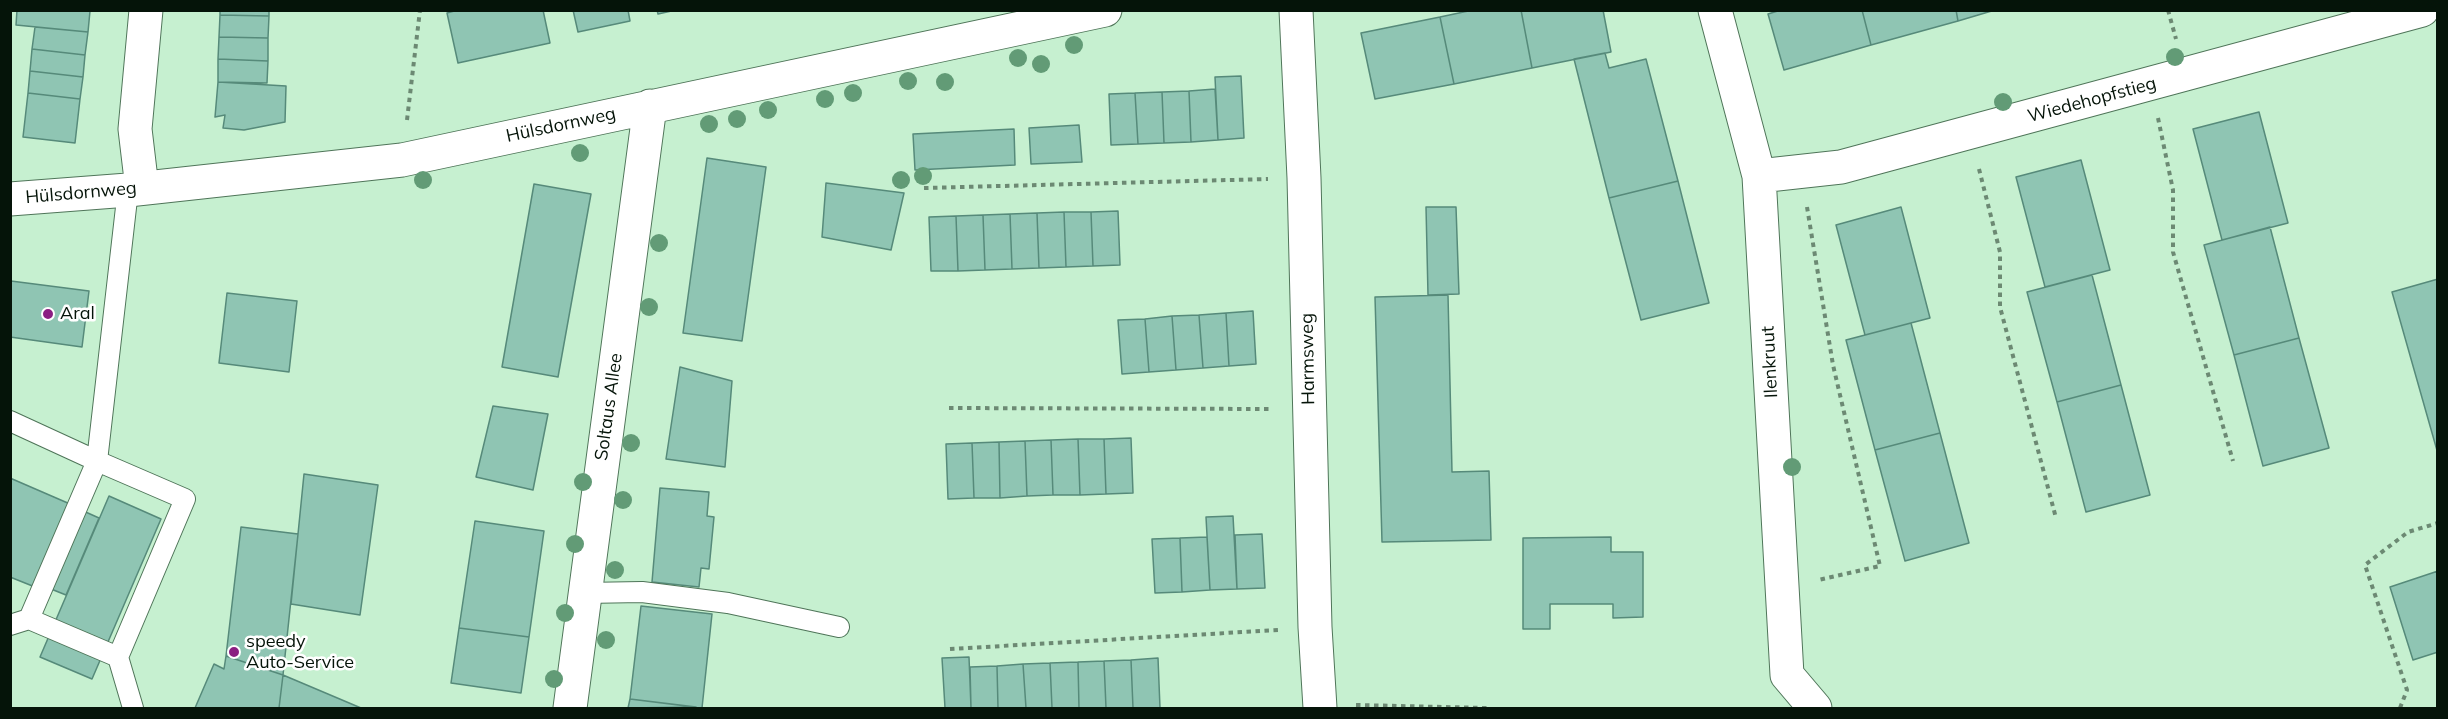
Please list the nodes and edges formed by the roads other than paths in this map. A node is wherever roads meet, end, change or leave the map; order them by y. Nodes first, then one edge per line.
1 (146, 10) edge
2 (1105, 10) edge
3 (1296, 10) edge
4 (1715, 10) edge
5 (2422, 10) edge
6 (650, 106) junction
7 (1759, 176) junction
8 (135, 189) junction
9 (10, 199) edge
10 (10, 422) edge
11 (97, 461) junction
12 (584, 593) junction
13 (20, 622) edge
14 (839, 627) dead end
15 (118, 657) junction
16 (1320, 706) edge
17 (133, 708) edge
18 (570, 708) edge
19 (1815, 708) edge

1 - 8 street
2 - 6 street, Hülsdornweg
3 - 16 street, Harmsweg
4 - 7 street, Ilenkruut
5 - 7 street, Wiedehopfstieg
6 - 8 street, Hülsdornweg
6 - 12 street, Soltaus Allee
7 - 19 street, Ilenkruut
8 - 9 street, Hülsdornweg
8 - 11 lane
10 - 11 lane
11 - 13 lane
11 - 15 lane
12 - 14 lane
12 - 18 street, Soltaus Allee
13 - 15 lane
15 - 17 lane

